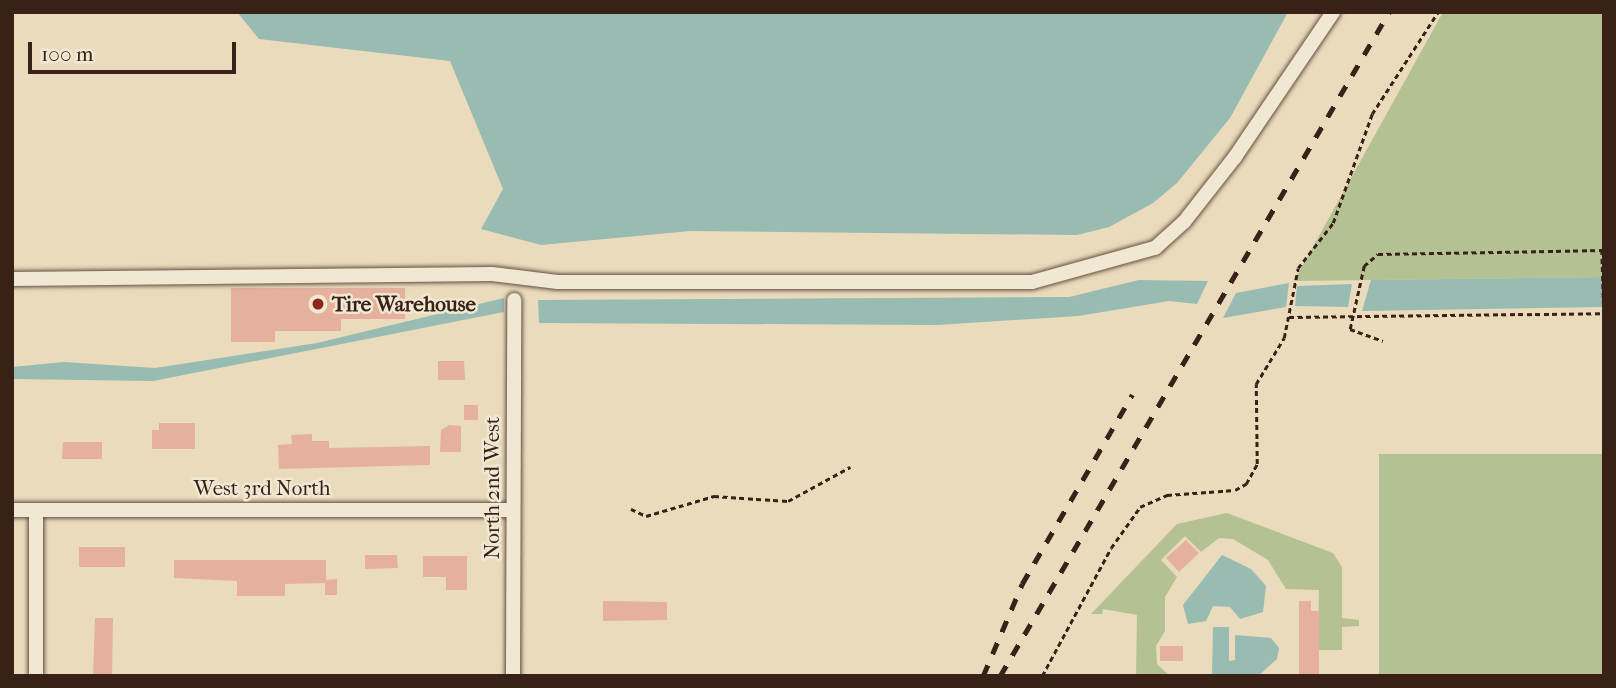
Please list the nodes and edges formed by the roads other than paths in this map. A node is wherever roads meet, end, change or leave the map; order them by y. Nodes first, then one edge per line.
1 (1333, 12) edge
2 (12, 279) edge
3 (514, 300) dead end
4 (12, 510) edge
5 (36, 510) junction
6 (513, 510) junction
7 (36, 676) edge
8 (513, 676) edge

1 - 2 street
3 - 6 street, North 2nd West
4 - 5 street, West 3rd North
5 - 6 street, West 3rd North
5 - 7 street
6 - 8 street, North 2nd West

